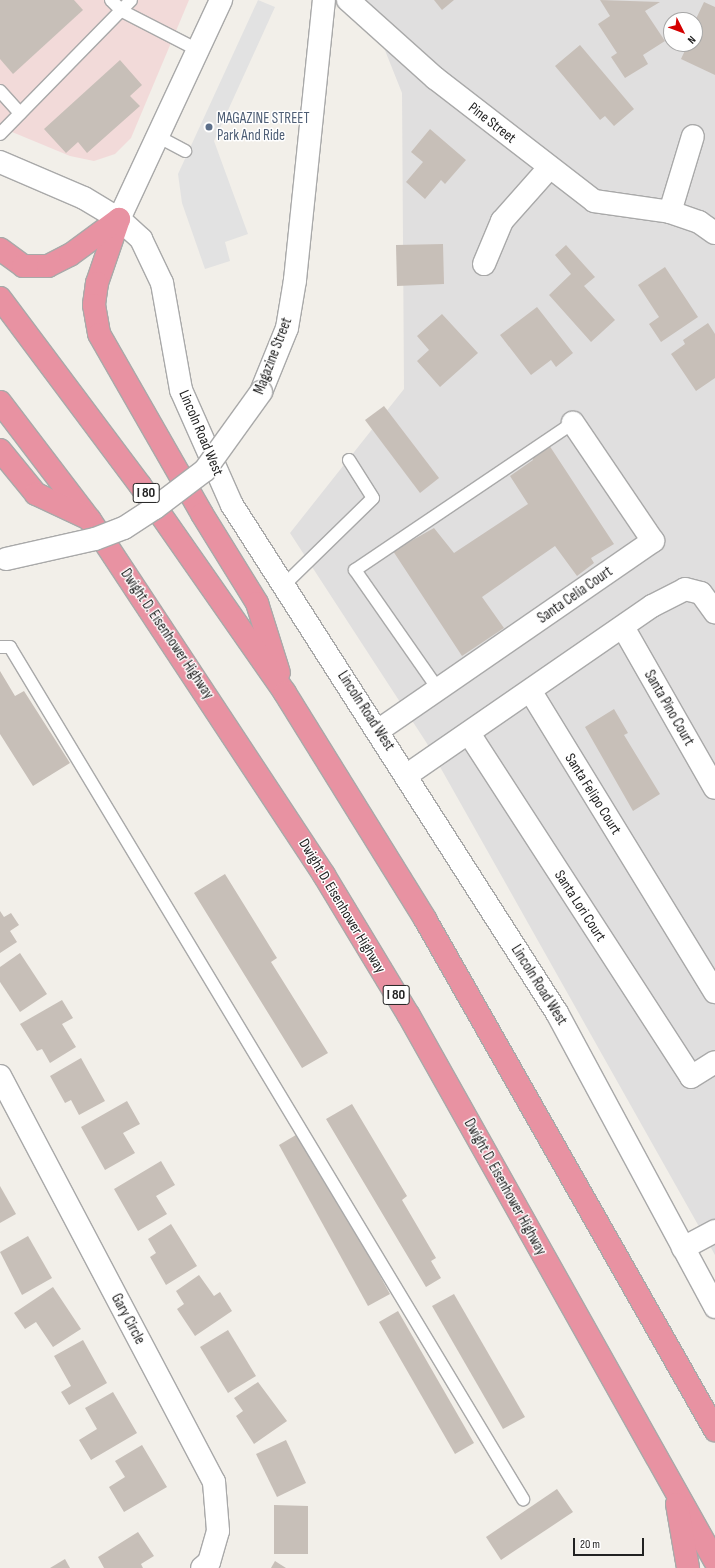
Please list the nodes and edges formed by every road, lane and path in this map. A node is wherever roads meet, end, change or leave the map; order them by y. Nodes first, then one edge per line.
1 (111, 0) edge
2 (131, 0) edge
3 (221, 0) edge
4 (324, 0) edge
5 (348, 0) edge
6 (122, 11) junction
7 (198, 50) junction
8 (0, 91) edge
9 (20, 113) junction
10 (0, 134) edge
11 (157, 136) junction
12 (693, 136) dead end
13 (185, 151) dead end
14 (0, 162) edge
15 (549, 168) junction
16 (670, 212) junction
17 (119, 218) junction
18 (715, 233) edge
19 (0, 249) edge
20 (484, 264) dead end
21 (0, 298) edge
22 (0, 402) edge
23 (573, 423) joint
24 (0, 450) edge
25 (349, 460) dead end
26 (90, 520) junction
27 (3, 559) edge
28 (284, 585) junction
29 (715, 612) edge
30 (623, 627) junction
31 (0, 647) edge
32 (438, 689) junction
33 (531, 692) junction
34 (285, 693) junction
35 (378, 730) junction
36 (470, 735) junction
37 (407, 775) junction
38 (715, 788) edge
39 (715, 992) edge
40 (715, 1062) edge
41 (0, 1076) edge
42 (715, 1231) edge
43 (683, 1248) junction
44 (715, 1307) edge
45 (712, 1424) edge
46 (674, 1487) junction
47 (523, 1499) dead end
48 (715, 1561) edge
49 (202, 1568) edge
50 (688, 1568) edge

1 - 6 lane
2 - 6 lane
3 - 7 street
4 - 27 street, Magazine Street, bridge
5 - 15 street, Pine Street
6 - 7 lane
6 - 9 lane
7 - 11 street
8 - 9 lane
9 - 10 lane
11 - 13 lane
11 - 17 street
12 - 16 street
14 - 17 street, Lincoln Road West
15 - 16 street, Pine Street
15 - 20 street
16 - 18 street
17 - 19 highway
17 - 28 street, Lincoln Road West
17 - 34 highway
21 - 34 highway, I 80
22 - 26 highway, Dwight D. Eisenhower Highway / I 80
23 - 32 street, Santa Celia Court
23 - 32 lane
24 - 26 highway
25 - 28 lane
26 - 46 highway, Dwight D. Eisenhower Highway / I 80
28 - 35 street, Lincoln Road West
29 - 30 street
30 - 33 street
30 - 38 street, Santa Pino Court
31 - 47 lane
32 - 35 street, Santa Celia Court
33 - 36 street
33 - 39 street, Santa Felipo Court
34 - 45 highway, I 80
35 - 37 street, Lincoln Road West
36 - 37 street
36 - 40 street, Santa Lori Court
37 - 43 street, Lincoln Road West
41 - 49 street, Gary Circle
42 - 43 street
43 - 44 street, Lincoln Road West
46 - 48 highway, Dwight D. Eisenhower Highway / I 80
46 - 50 highway

